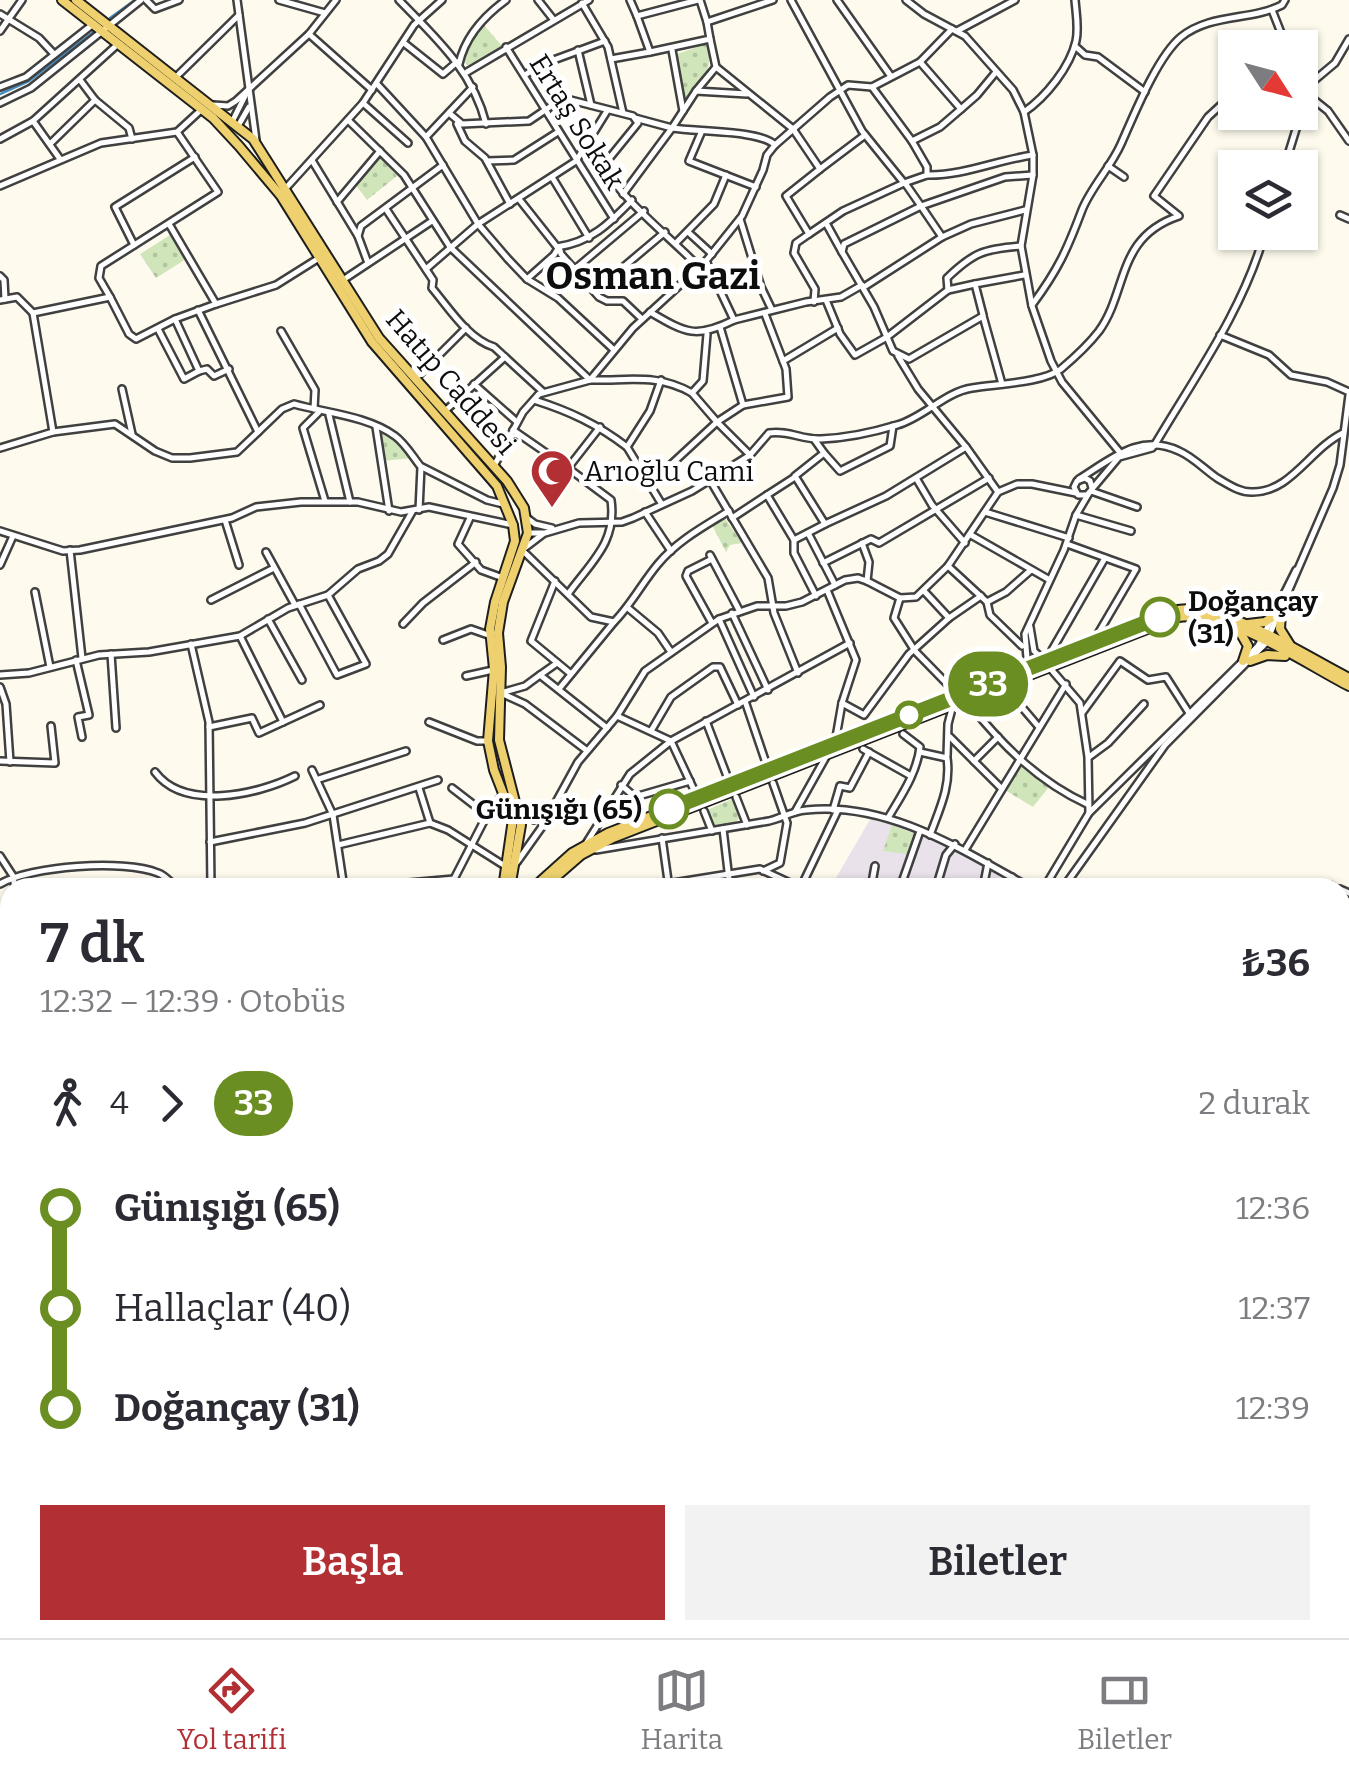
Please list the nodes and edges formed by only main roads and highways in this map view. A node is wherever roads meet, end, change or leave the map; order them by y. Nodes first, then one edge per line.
1 (62, 0) edge
2 (76, 0) edge
3 (106, 30) junction
4 (206, 107) junction
5 (235, 124) junction
6 (232, 138) junction
7 (258, 145) junction
8 (248, 156) junction
9 (517, 496) junction
10 (506, 503) junction
11 (527, 518) junction
12 (512, 525) junction
13 (528, 533) junction
14 (1240, 622) junction
15 (1229, 624) junction
16 (1266, 639) junction
17 (1297, 656) junction
18 (1048, 664) junction
19 (1349, 678) edge
20 (1349, 686) edge
21 (517, 836) junction
22 (509, 878) edge
23 (545, 878) edge
24 (554, 878) edge
25 (0, 1210) edge
26 (0, 1230) edge

1 - 3 main road, Hatıp Caddesi
2 - 3 main road, Hatıp Caddesi
3 - 4 main road, Hatıp Caddesi
3 - 4 main road, Hatıp Caddesi
4 - 5 main road, Hatıp Caddesi
4 - 6 main road, Hatıp Caddesi
5 - 6 main road
5 - 7 main road, Hatıp Caddesi
6 - 8 main road, Hatıp Caddesi
7 - 8 main road
7 - 9 main road, Hatıp Caddesi
8 - 10 main road, Hatıp Caddesi
9 - 10 main road
9 - 11 main road, Hatıp Caddesi
10 - 12 main road, Hatıp Caddesi
11 - 12 main road
11 - 13 main road, Hatıp Caddesi
12 - 13 main road
12 - 21 main road, Hatıp Caddesi
13 - 21 main road, Hatıp Caddesi
14 - 16 main road
14 - 17 main road
14 - 18 main road
15 - 16 main road
15 - 17 main road
15 - 18 main road
16 - 17 main road
17 - 19 main road
17 - 20 main road
18 - 23 main road
18 - 24 main road
21 - 22 main road
25 - 26 main road

